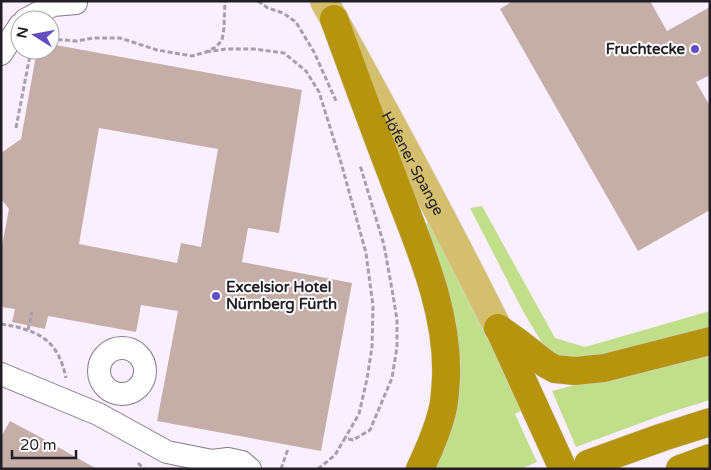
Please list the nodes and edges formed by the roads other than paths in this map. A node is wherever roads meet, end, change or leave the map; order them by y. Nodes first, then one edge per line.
1 (76, 3) dead end
2 (45, 10) edge
3 (329, 10) edge
4 (10, 40) edge
5 (1, 54) edge
6 (498, 328) junction
7 (710, 342) edge
8 (1, 374) edge
9 (110, 391) dead end
10 (98, 414) junction
11 (710, 422) edge
12 (710, 458) edge
13 (173, 460) edge
14 (576, 466) edge
15 (250, 469) edge
16 (420, 469) edge
17 (680, 469) edge

1 - 2 lane
3 - 6 main road, Höfener Spange
3 - 16 highway
4 - 5 lane
6 - 7 highway
6 - 14 highway
8 - 10 lane
9 - 10 lane
10 - 13 lane
11 - 14 highway
12 - 17 highway
13 - 15 lane

